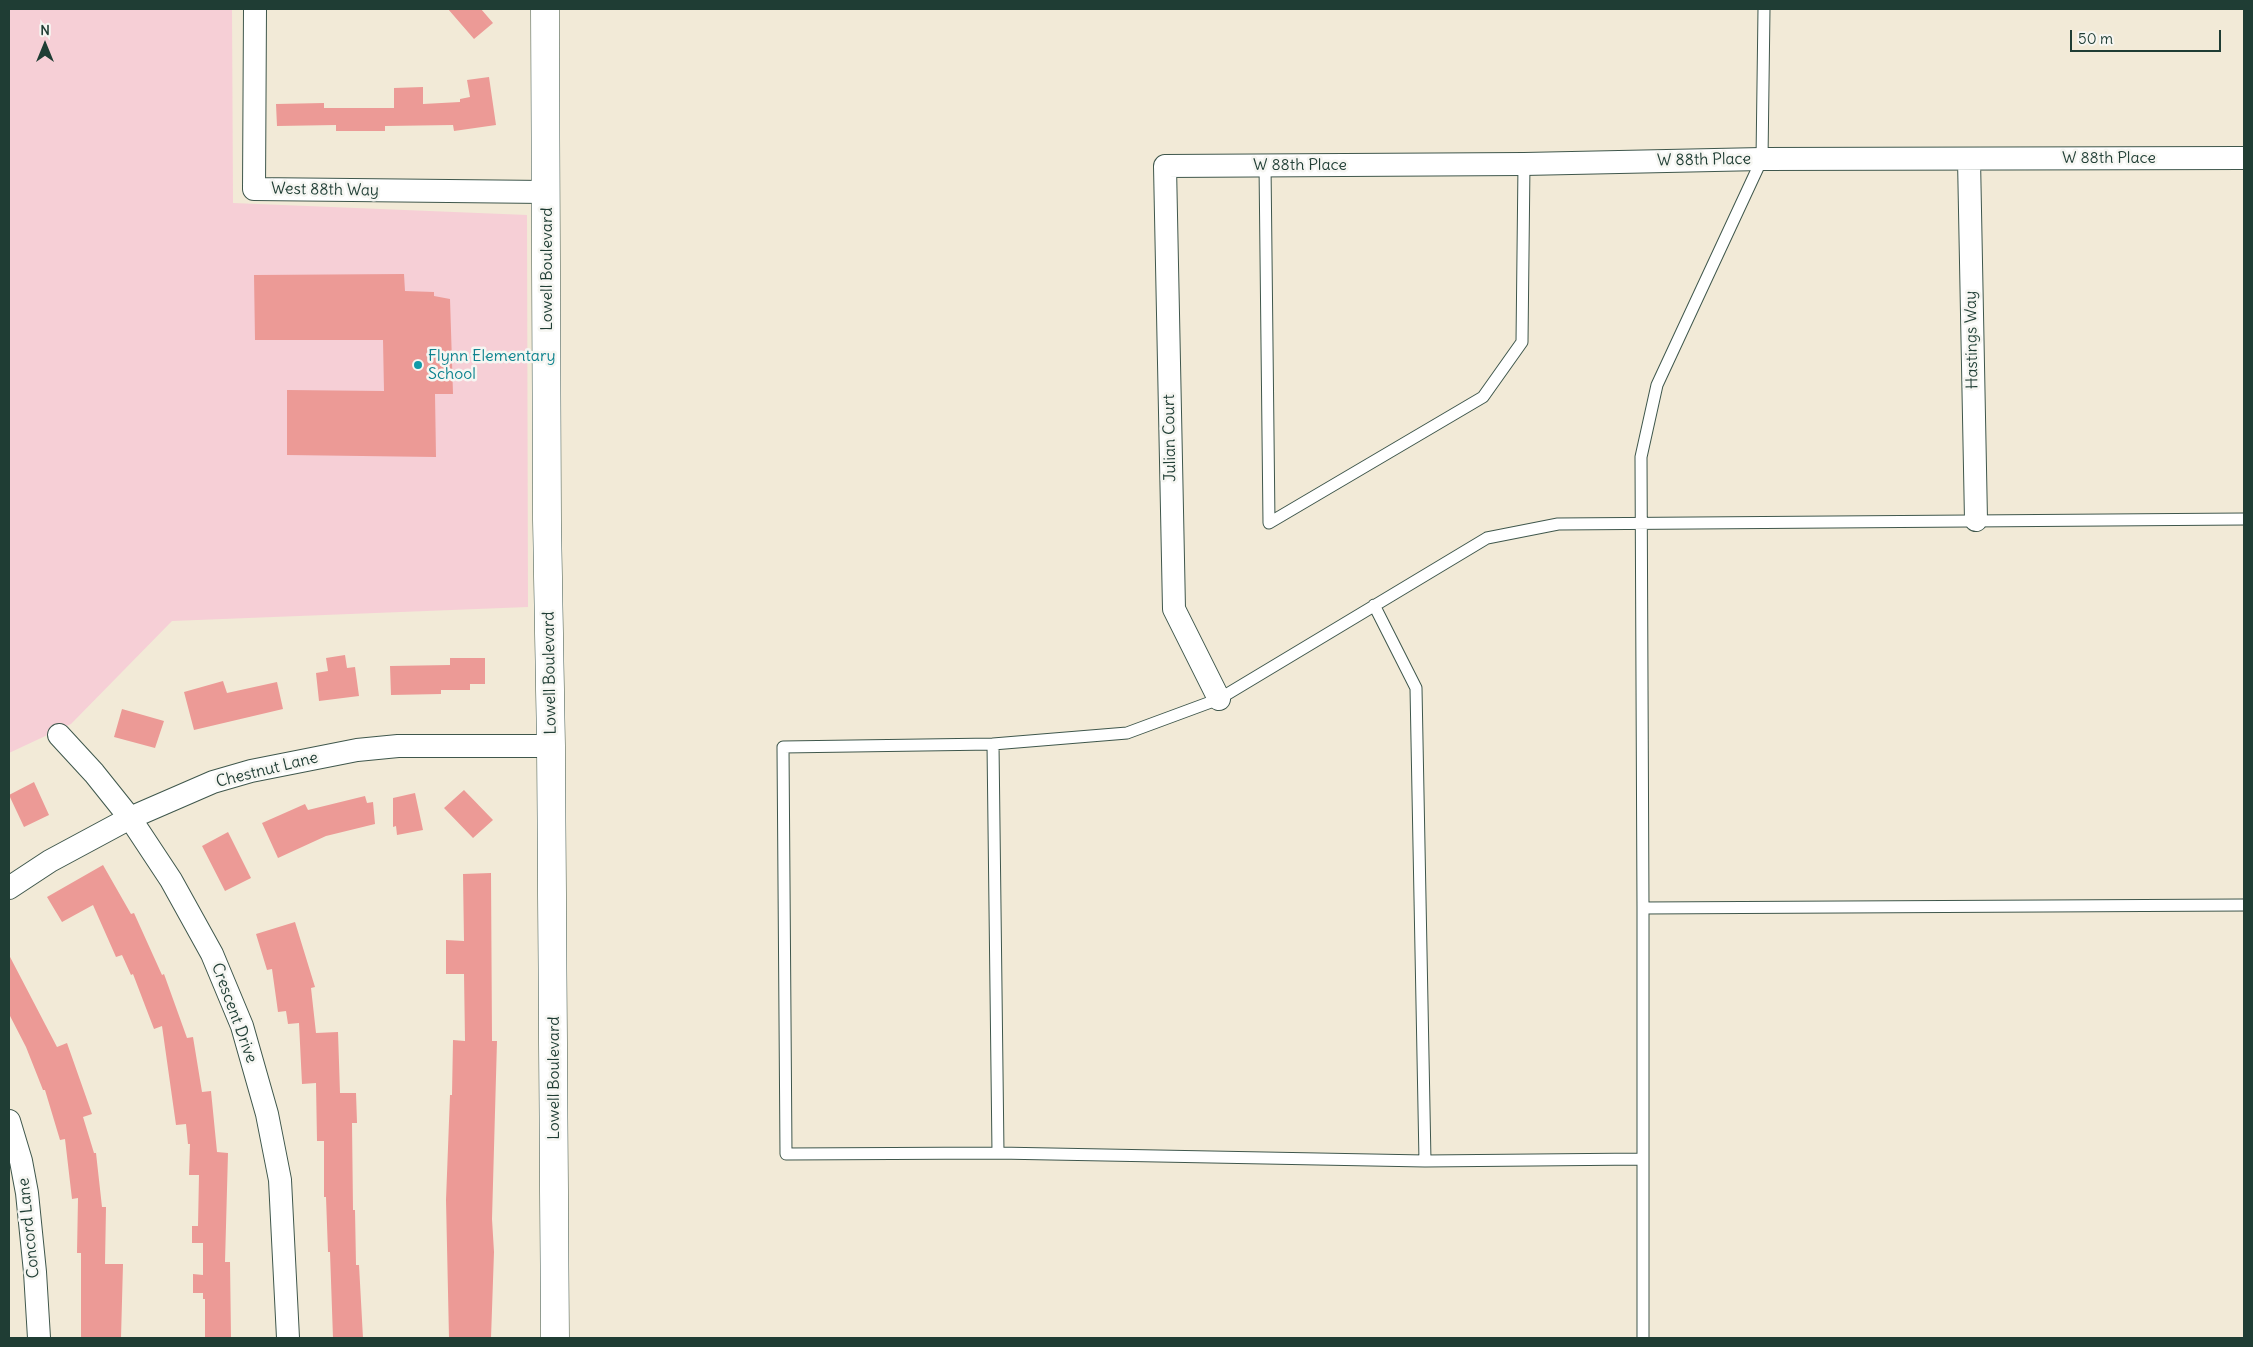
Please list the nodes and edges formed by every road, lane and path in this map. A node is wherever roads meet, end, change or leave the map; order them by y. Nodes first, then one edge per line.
1 (255, 9) edge
2 (545, 9) edge
3 (1764, 9) edge
4 (2244, 158) edge
5 (1762, 159) junction
6 (1969, 159) junction
7 (1524, 164) junction
8 (1265, 165) junction
9 (1165, 166) joint
10 (546, 192) junction
11 (2244, 519) edge
12 (1976, 520) junction
13 (1642, 522) junction
14 (1374, 605) junction
15 (1218, 698) junction
16 (59, 735) dead end
17 (993, 744) junction
18 (551, 746) junction
19 (130, 818) junction
20 (9, 888) edge
21 (2244, 905) edge
22 (1644, 908) junction
23 (9, 1120) edge
24 (998, 1153) junction
25 (1642, 1159) junction
26 (1425, 1161) junction
27 (39, 1338) edge
28 (288, 1338) edge
29 (555, 1338) edge
30 (1643, 1338) edge

1 - 10 street, West 88th Way
2 - 10 street, Lowell Boulevard
3 - 5 lane
4 - 6 street, W 88th Place
5 - 6 street, W 88th Place
5 - 7 street, W 88th Place
5 - 13 lane
6 - 12 street, Hastings Way
7 - 8 street, W 88th Place
7 - 8 lane
8 - 9 street, W 88th Place
9 - 15 street, Julian Court
10 - 18 street, Lowell Boulevard
11 - 12 lane
12 - 13 lane
13 - 14 lane
13 - 22 lane
14 - 15 lane
14 - 26 lane
15 - 17 lane
16 - 19 street, Crescent Drive
17 - 24 lane
17 - 24 lane
18 - 19 street, Chestnut Lane
18 - 29 street, Lowell Boulevard
19 - 20 street, Chestnut Lane
19 - 28 street, Crescent Drive
21 - 22 lane
22 - 25 lane
23 - 27 street, Concord Lane
24 - 26 lane
25 - 26 lane
25 - 30 lane

